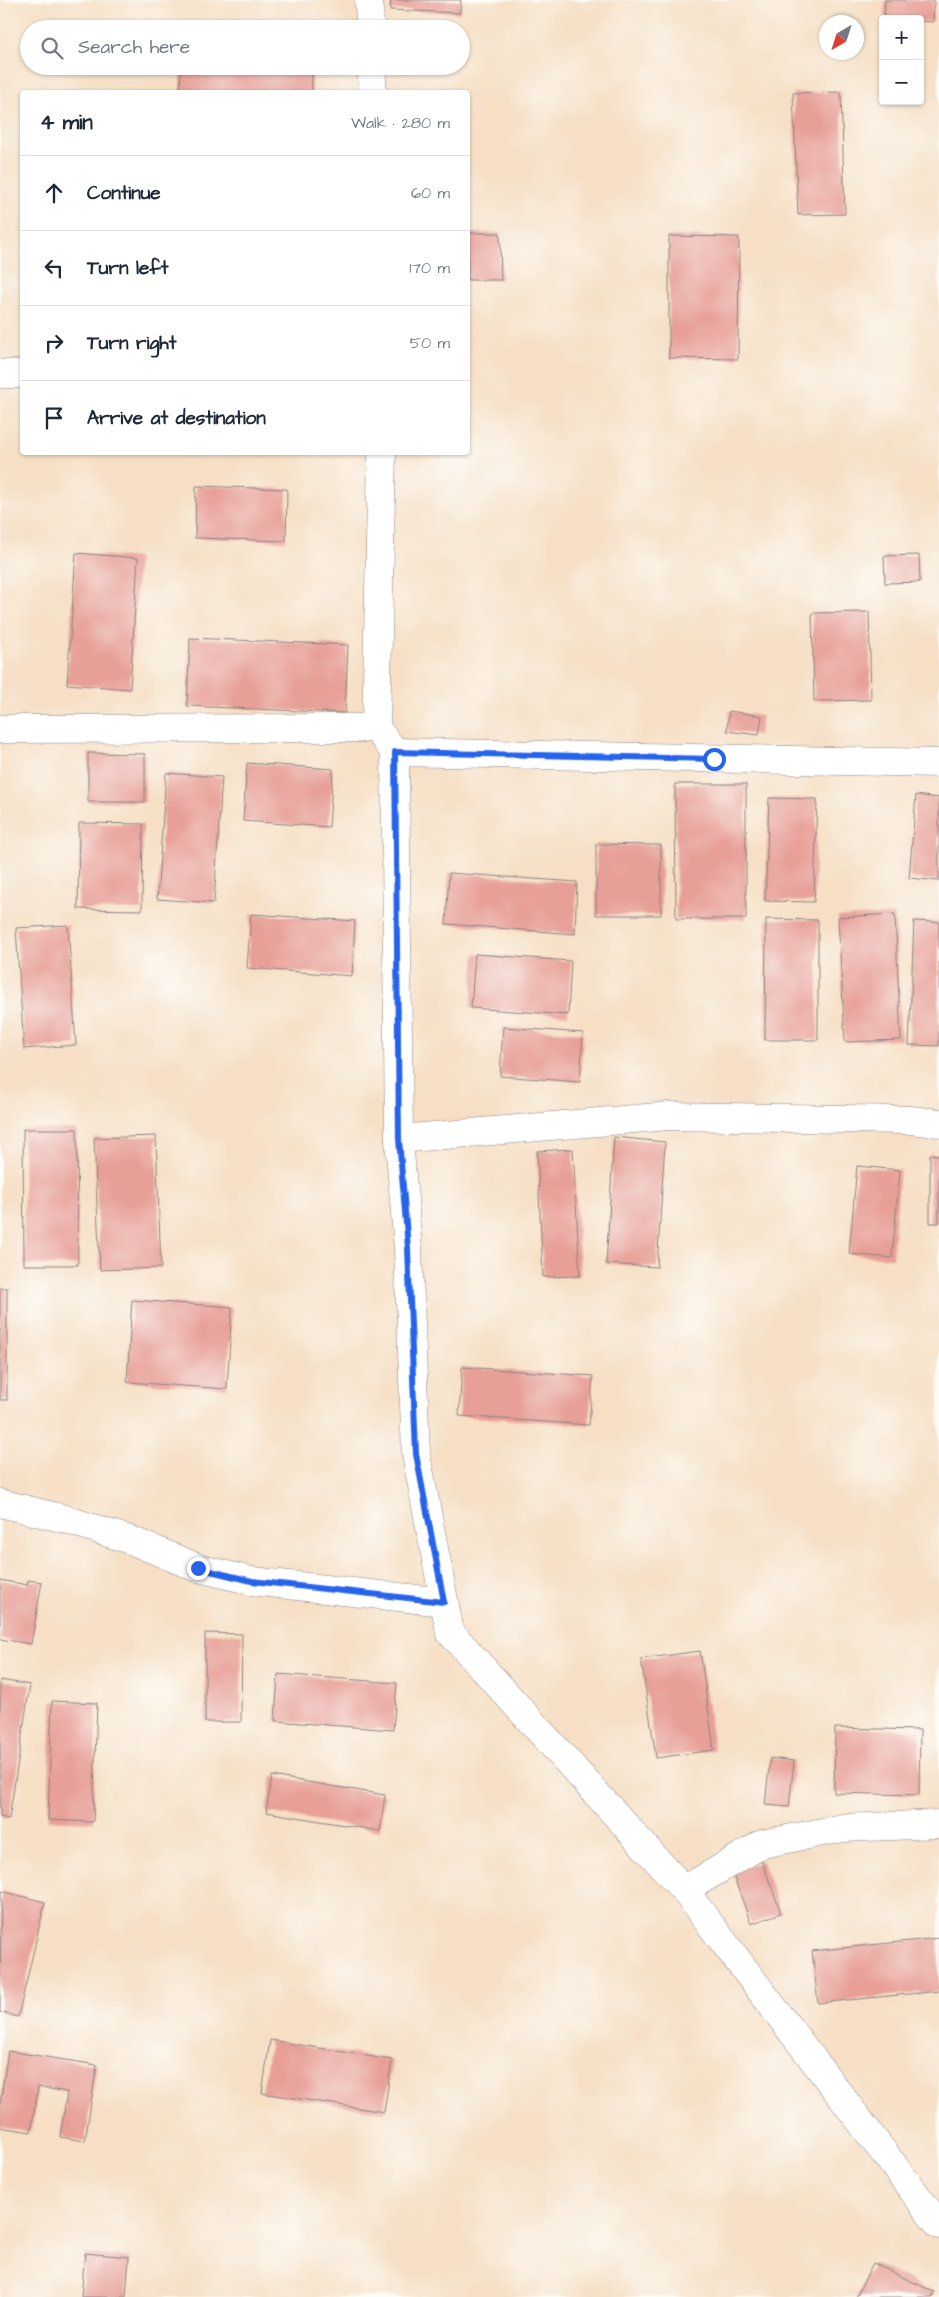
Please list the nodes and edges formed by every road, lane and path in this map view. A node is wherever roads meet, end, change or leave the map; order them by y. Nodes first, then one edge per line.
1 (369, 0) edge
2 (370, 20) edge
3 (372, 75) edge
4 (372, 90) edge
5 (0, 374) edge
6 (20, 374) edge
7 (382, 455) edge
8 (376, 728) junction
9 (0, 729) edge
10 (395, 752) junction
11 (939, 763) edge
12 (939, 1123) edge
13 (399, 1139) junction
14 (0, 1503) edge
15 (444, 1602) junction
16 (939, 1824) edge
17 (684, 1890) junction
18 (939, 2225) edge

1 - 2 street
3 - 4 street
5 - 6 street
7 - 8 street
8 - 9 street
8 - 10 street
10 - 11 street
10 - 13 street
12 - 13 street
13 - 15 street
14 - 15 street
15 - 17 street
16 - 17 street
17 - 18 street

